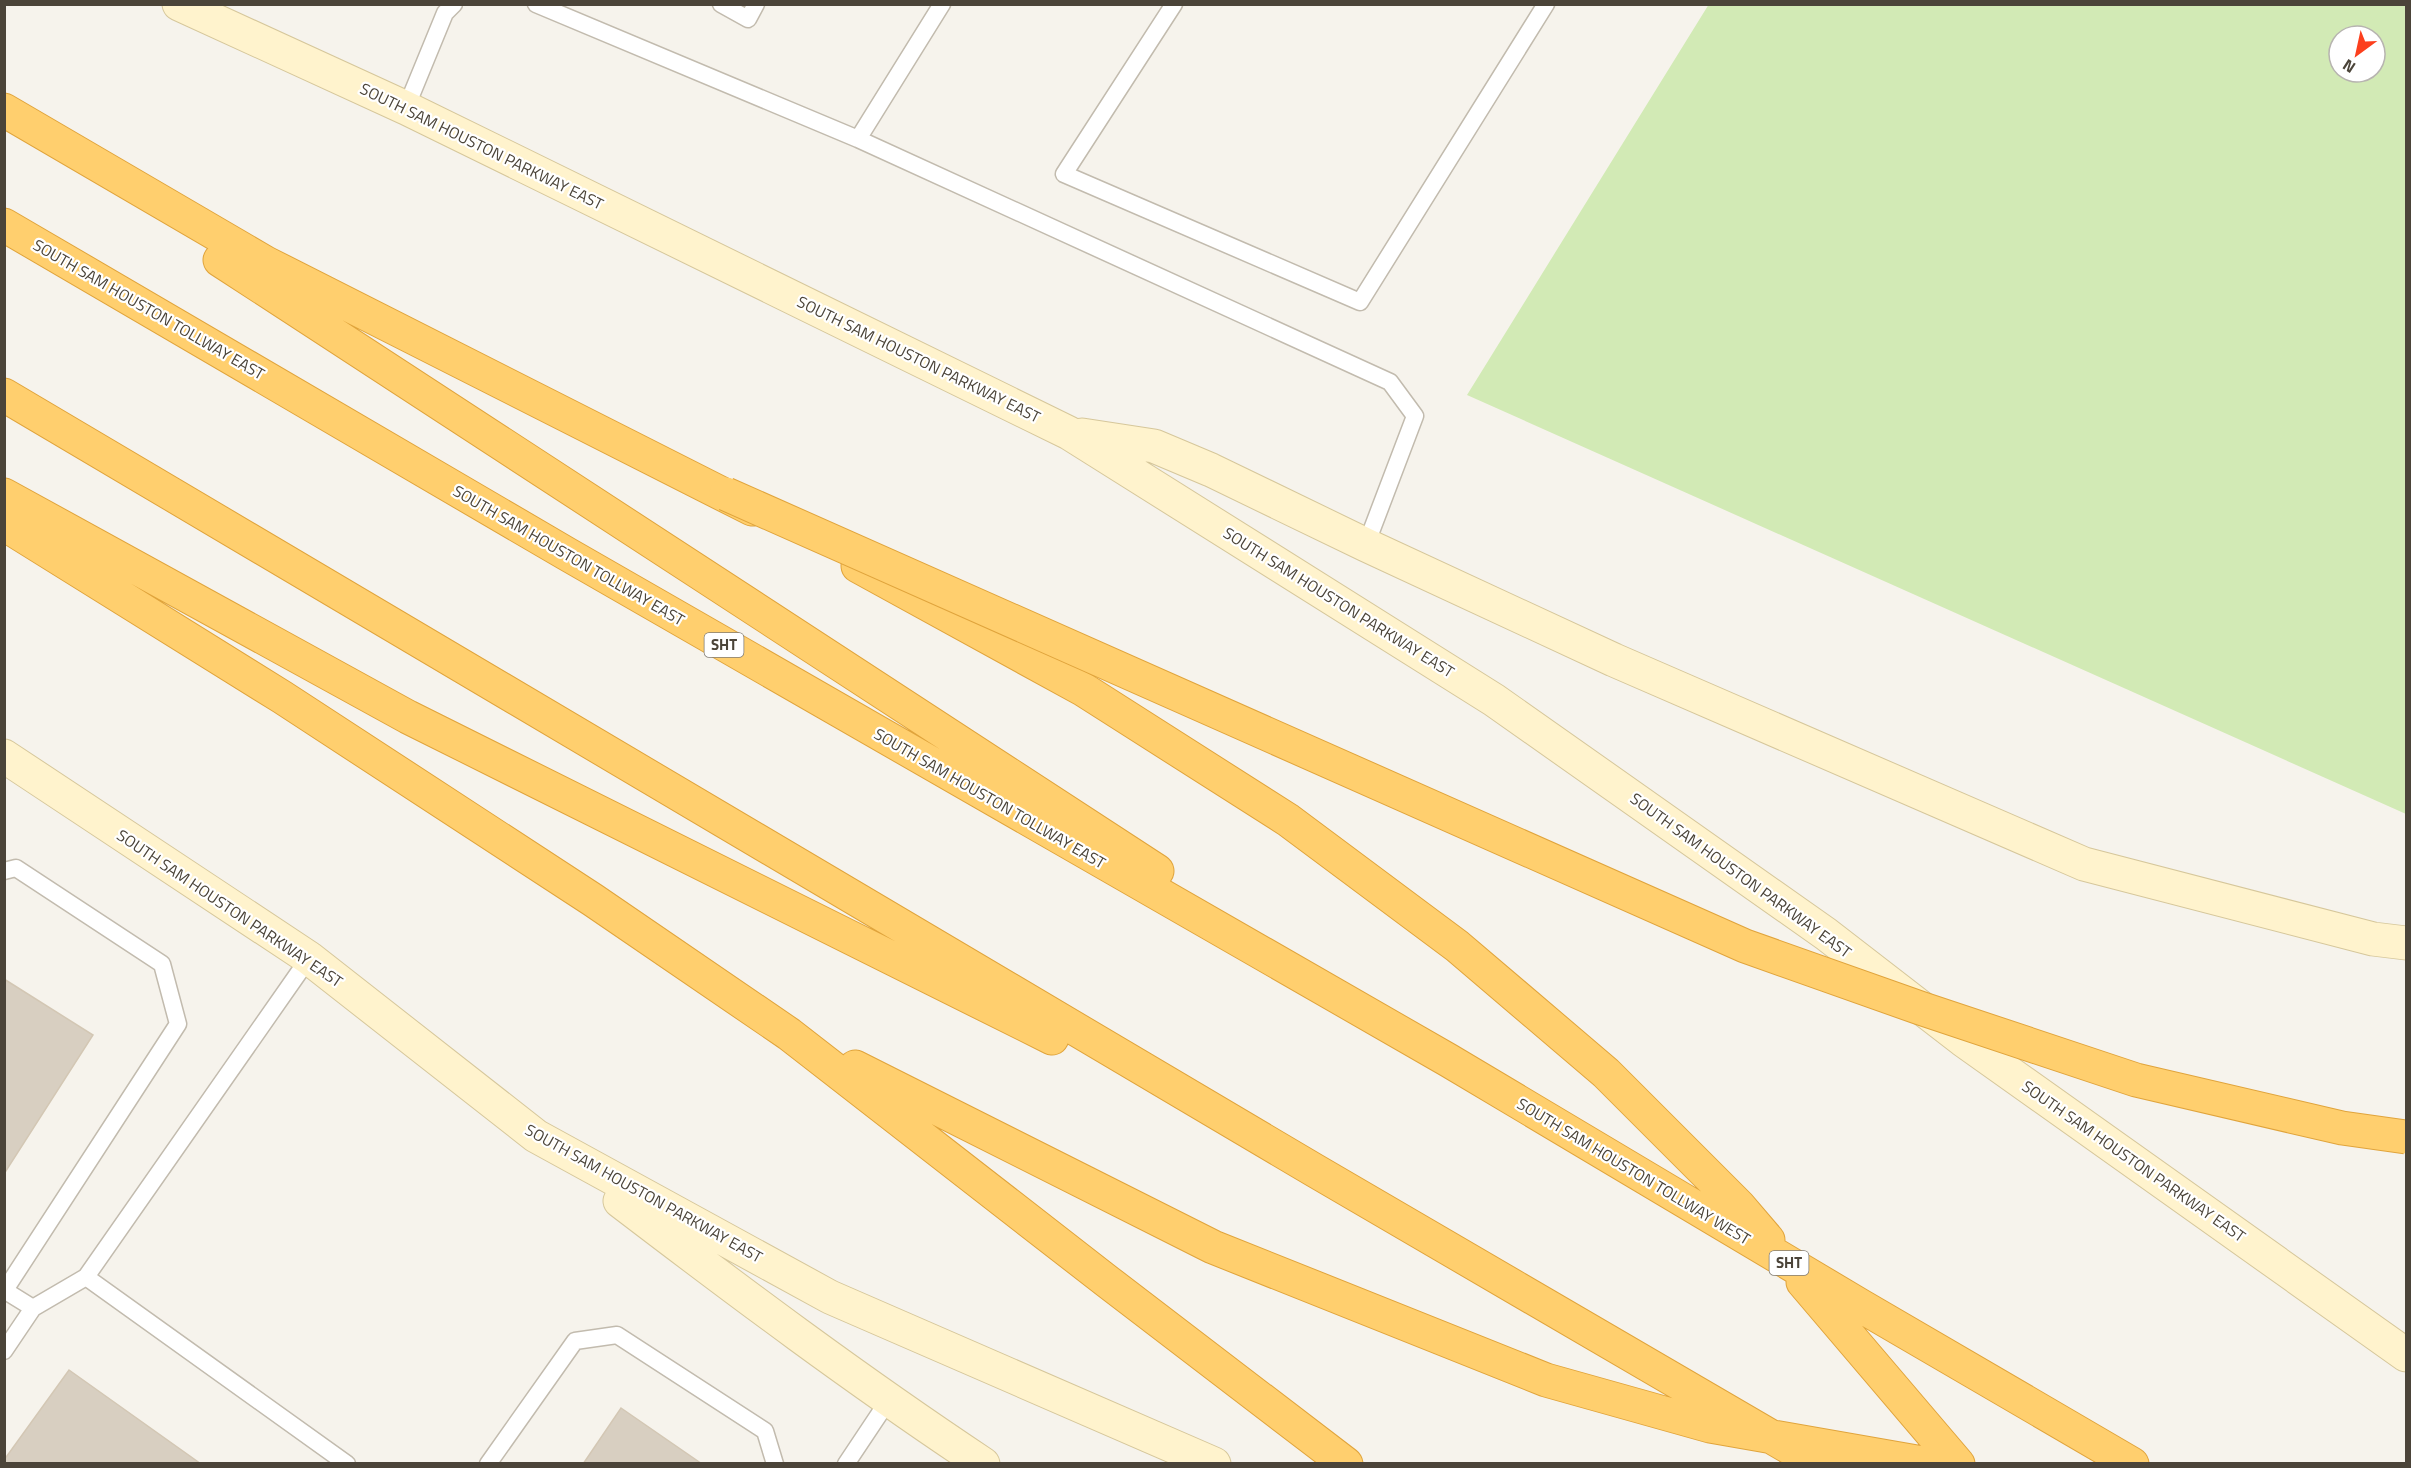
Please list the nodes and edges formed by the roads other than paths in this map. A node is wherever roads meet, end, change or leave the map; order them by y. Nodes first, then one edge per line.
1 (179, 4) edge
2 (454, 4) edge
3 (536, 4) edge
4 (721, 4) edge
5 (756, 4) edge
6 (942, 4) edge
7 (1174, 4) edge
8 (1546, 4) edge
9 (406, 108) junction
10 (4, 110) edge
11 (4, 123) edge
12 (858, 140) junction
13 (4, 225) edge
14 (4, 395) edge
15 (1069, 433) junction
16 (726, 494) junction
17 (4, 495) edge
18 (4, 524) edge
19 (1366, 545) junction
20 (4, 756) edge
21 (4, 871) edge
22 (2406, 944) edge
23 (309, 958) junction
24 (789, 1034) junction
25 (1448, 1060) junction
26 (536, 1136) junction
27 (2406, 1137) edge
28 (1308, 1166) junction
29 (86, 1277) junction
30 (5, 1290) edge
31 (33, 1308) junction
32 (4, 1351) edge
33 (2406, 1354) edge
34 (888, 1401) junction
35 (347, 1464) edge
36 (488, 1464) edge
37 (774, 1464) edge
38 (846, 1464) edge
39 (983, 1464) edge
40 (1214, 1464) edge
41 (1346, 1464) edge
42 (1818, 1464) edge
43 (1928, 1464) edge
44 (1958, 1464) edge
45 (2132, 1464) edge

1 - 9 main road, SOUTH SAM HOUSTON PARKWAY EAST
2 - 9 lane
3 - 12 lane
4 - 5 lane
6 - 12 lane
7 - 8 lane
9 - 15 main road, SOUTH SAM HOUSTON PARKWAY EAST
10 - 16 highway
11 - 25 highway
12 - 19 lane
13 - 25 highway, SOUTH SAM HOUSTON TOLLWAY EAST / SHT
14 - 28 highway
15 - 19 main road
15 - 33 main road, SOUTH SAM HOUSTON PARKWAY EAST
16 - 27 highway, bridge
16 - 44 highway, bridge
17 - 28 highway
18 - 24 highway
19 - 22 main road
20 - 23 main road, SOUTH SAM HOUSTON PARKWAY EAST
21 - 30 lane
23 - 26 main road, SOUTH SAM HOUSTON PARKWAY EAST
23 - 29 lane
24 - 41 highway
24 - 43 highway
25 - 45 highway, SOUTH SAM HOUSTON TOLLWAY WEST / SHT
26 - 34 main road
26 - 40 main road, SOUTH SAM HOUSTON PARKWAY EAST
28 - 42 highway
29 - 31 lane
29 - 35 lane
30 - 31 lane
31 - 32 lane
34 - 38 lane
34 - 39 main road
36 - 37 lane

